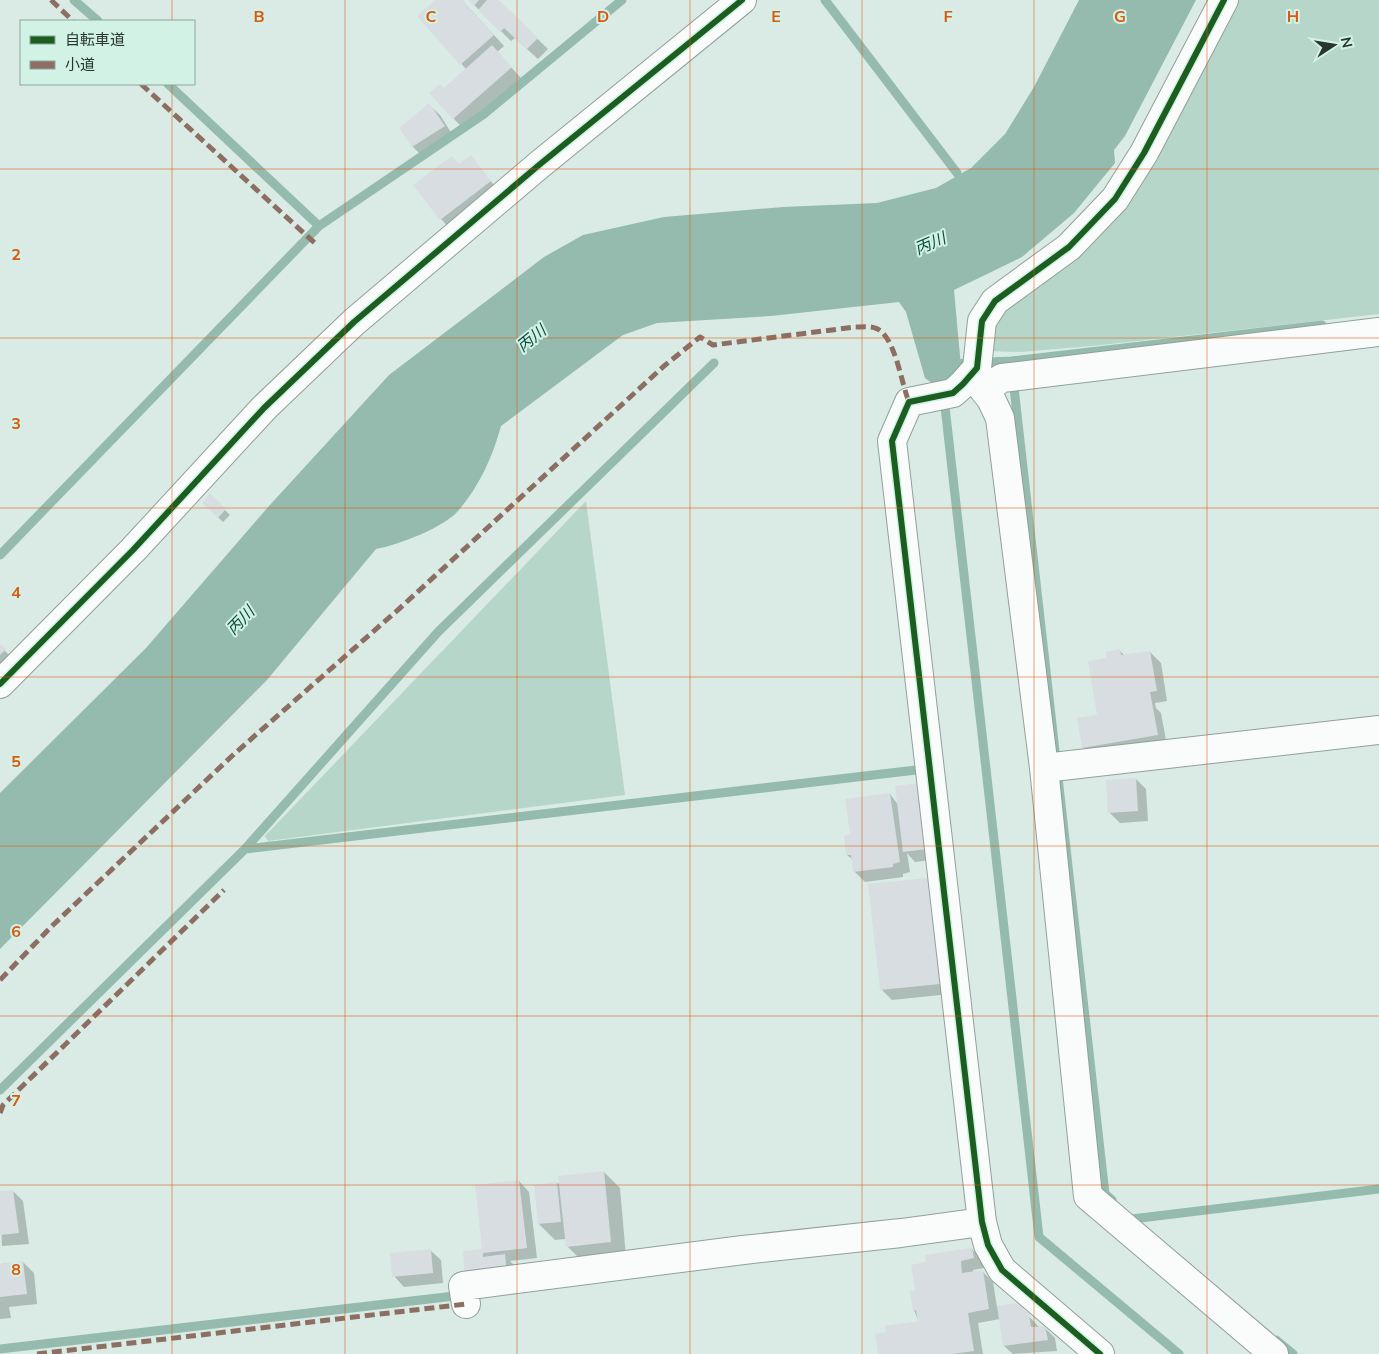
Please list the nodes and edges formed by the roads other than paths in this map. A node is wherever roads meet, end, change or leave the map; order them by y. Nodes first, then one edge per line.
1 (742, 0) edge
2 (1224, 0) edge
3 (1379, 332) edge
4 (977, 379) junction
5 (0, 684) edge
6 (1379, 730) edge
7 (1054, 767) junction
8 (982, 1222) junction
9 (465, 1298) dead end
10 (1100, 1354) edge
11 (1274, 1354) edge

1 - 5 street
2 - 4 street
3 - 4 street
4 - 7 street
4 - 8 street
6 - 7 street
7 - 11 street
8 - 9 street
8 - 10 street

